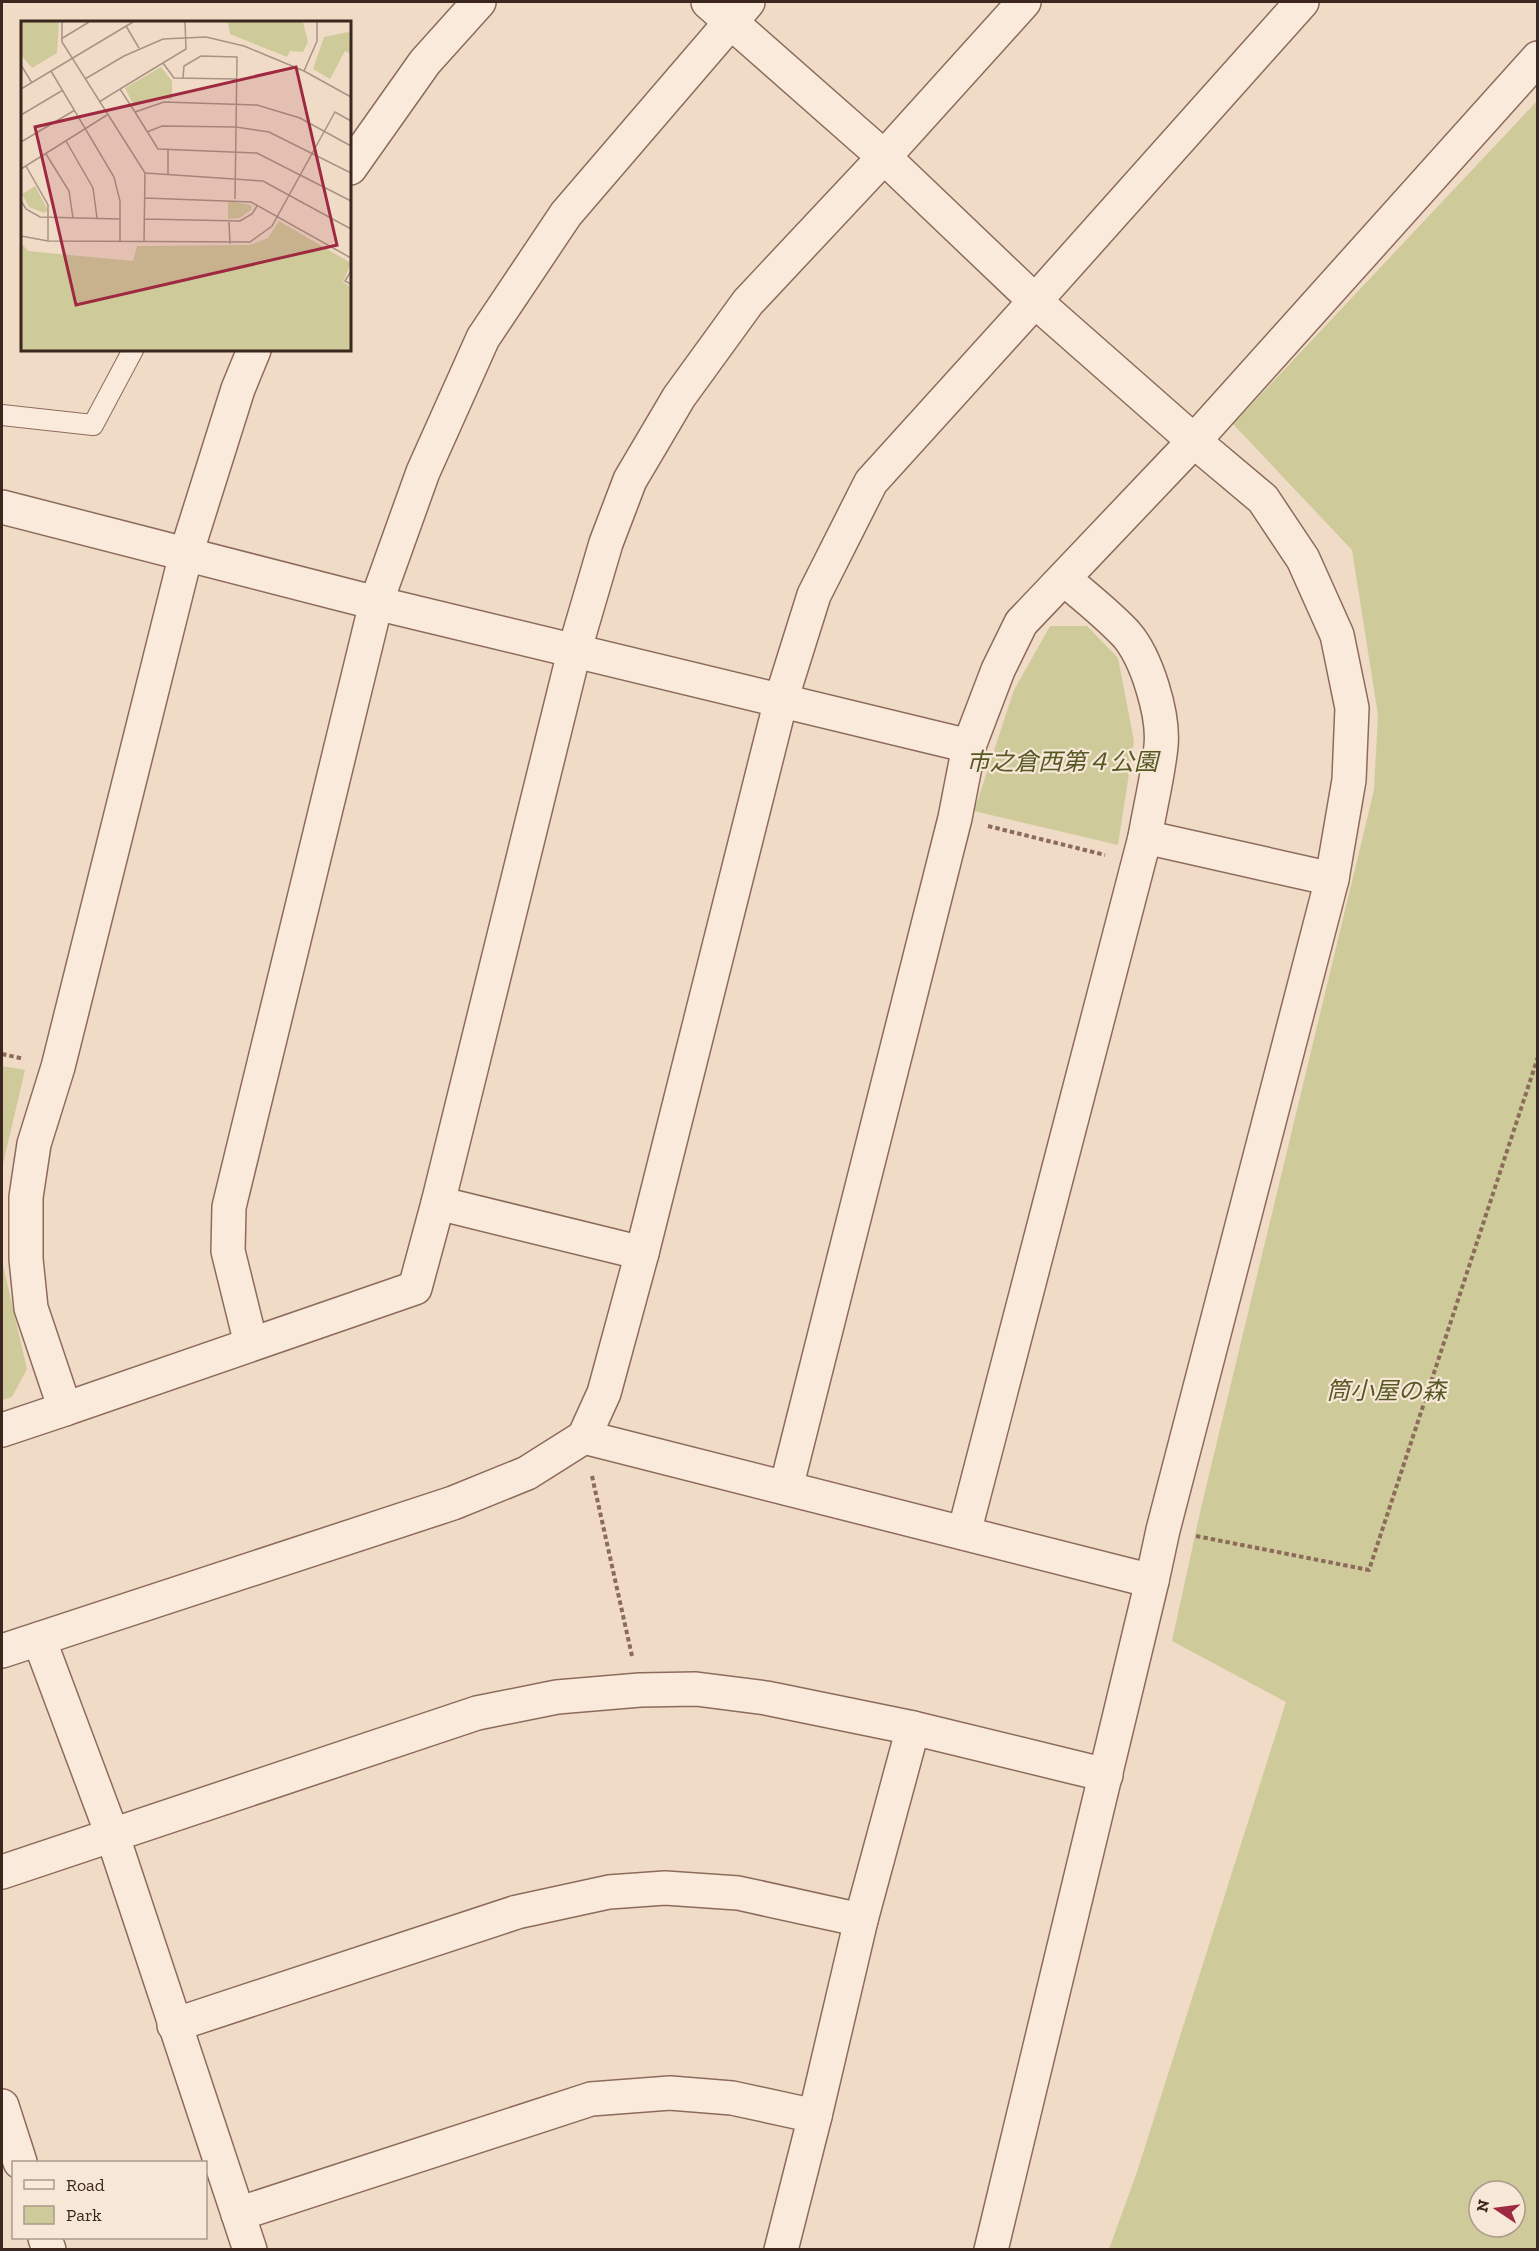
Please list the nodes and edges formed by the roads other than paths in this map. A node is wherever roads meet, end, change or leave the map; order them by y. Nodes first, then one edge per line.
1 (479, 2) edge
2 (1024, 2) edge
3 (1302, 2) edge
4 (728, 8) edge
5 (1538, 58) edge
6 (884, 157) junction
7 (351, 167) edge
8 (1035, 301) junction
9 (132, 351) edge
10 (255, 351) edge
11 (2, 415) edge
12 (1194, 441) junction
13 (2, 507) edge
14 (186, 554) junction
15 (1064, 579) junction
16 (376, 603) junction
17 (574, 652) junction
18 (781, 700) junction
19 (969, 746) junction
20 (1141, 850) junction
21 (1332, 879) junction
22 (438, 1203) junction
23 (642, 1253) junction
24 (251, 1344) junction
25 (65, 1408) junction
26 (2, 1430) edge
27 (584, 1437) junction
28 (786, 1488) junction
29 (964, 1533) junction
30 (1152, 1581) junction
31 (39, 1639) junction
32 (2, 1651) edge
33 (913, 1728) junction
34 (1106, 1776) junction
35 (112, 1834) junction
36 (2, 1872) edge
37 (861, 1920) junction
38 (174, 2025) junction
39 (2, 2106) edge
40 (815, 2116) junction
41 (19, 2161) edge
42 (238, 2214) junction
43 (250, 2250) edge
44 (781, 2250) edge
45 (991, 2250) edge

1 - 7 street
2 - 6 street
3 - 8 street
4 - 6 street
4 - 16 street
5 - 12 street
6 - 8 street
6 - 17 street
8 - 12 street
8 - 18 street
9 - 11 lane
10 - 14 street
12 - 15 street
12 - 21 street
13 - 14 street
14 - 16 street
14 - 25 street
15 - 19 street
15 - 20 street
16 - 17 street
16 - 24 street
17 - 18 street
17 - 22 street
18 - 19 street
18 - 23 street
19 - 28 street
20 - 21 street
20 - 29 street
21 - 30 street
22 - 23 street
22 - 24 street
23 - 27 street
24 - 25 street
25 - 26 street
27 - 28 street
27 - 31 street
28 - 29 street
29 - 30 street
30 - 34 street
31 - 32 street
31 - 35 street
33 - 34 street
33 - 35 street
33 - 37 street
34 - 45 street
35 - 36 street
35 - 38 street
37 - 38 street
37 - 40 street
38 - 42 street
39 - 41 street
40 - 42 street
40 - 44 street
42 - 43 street

